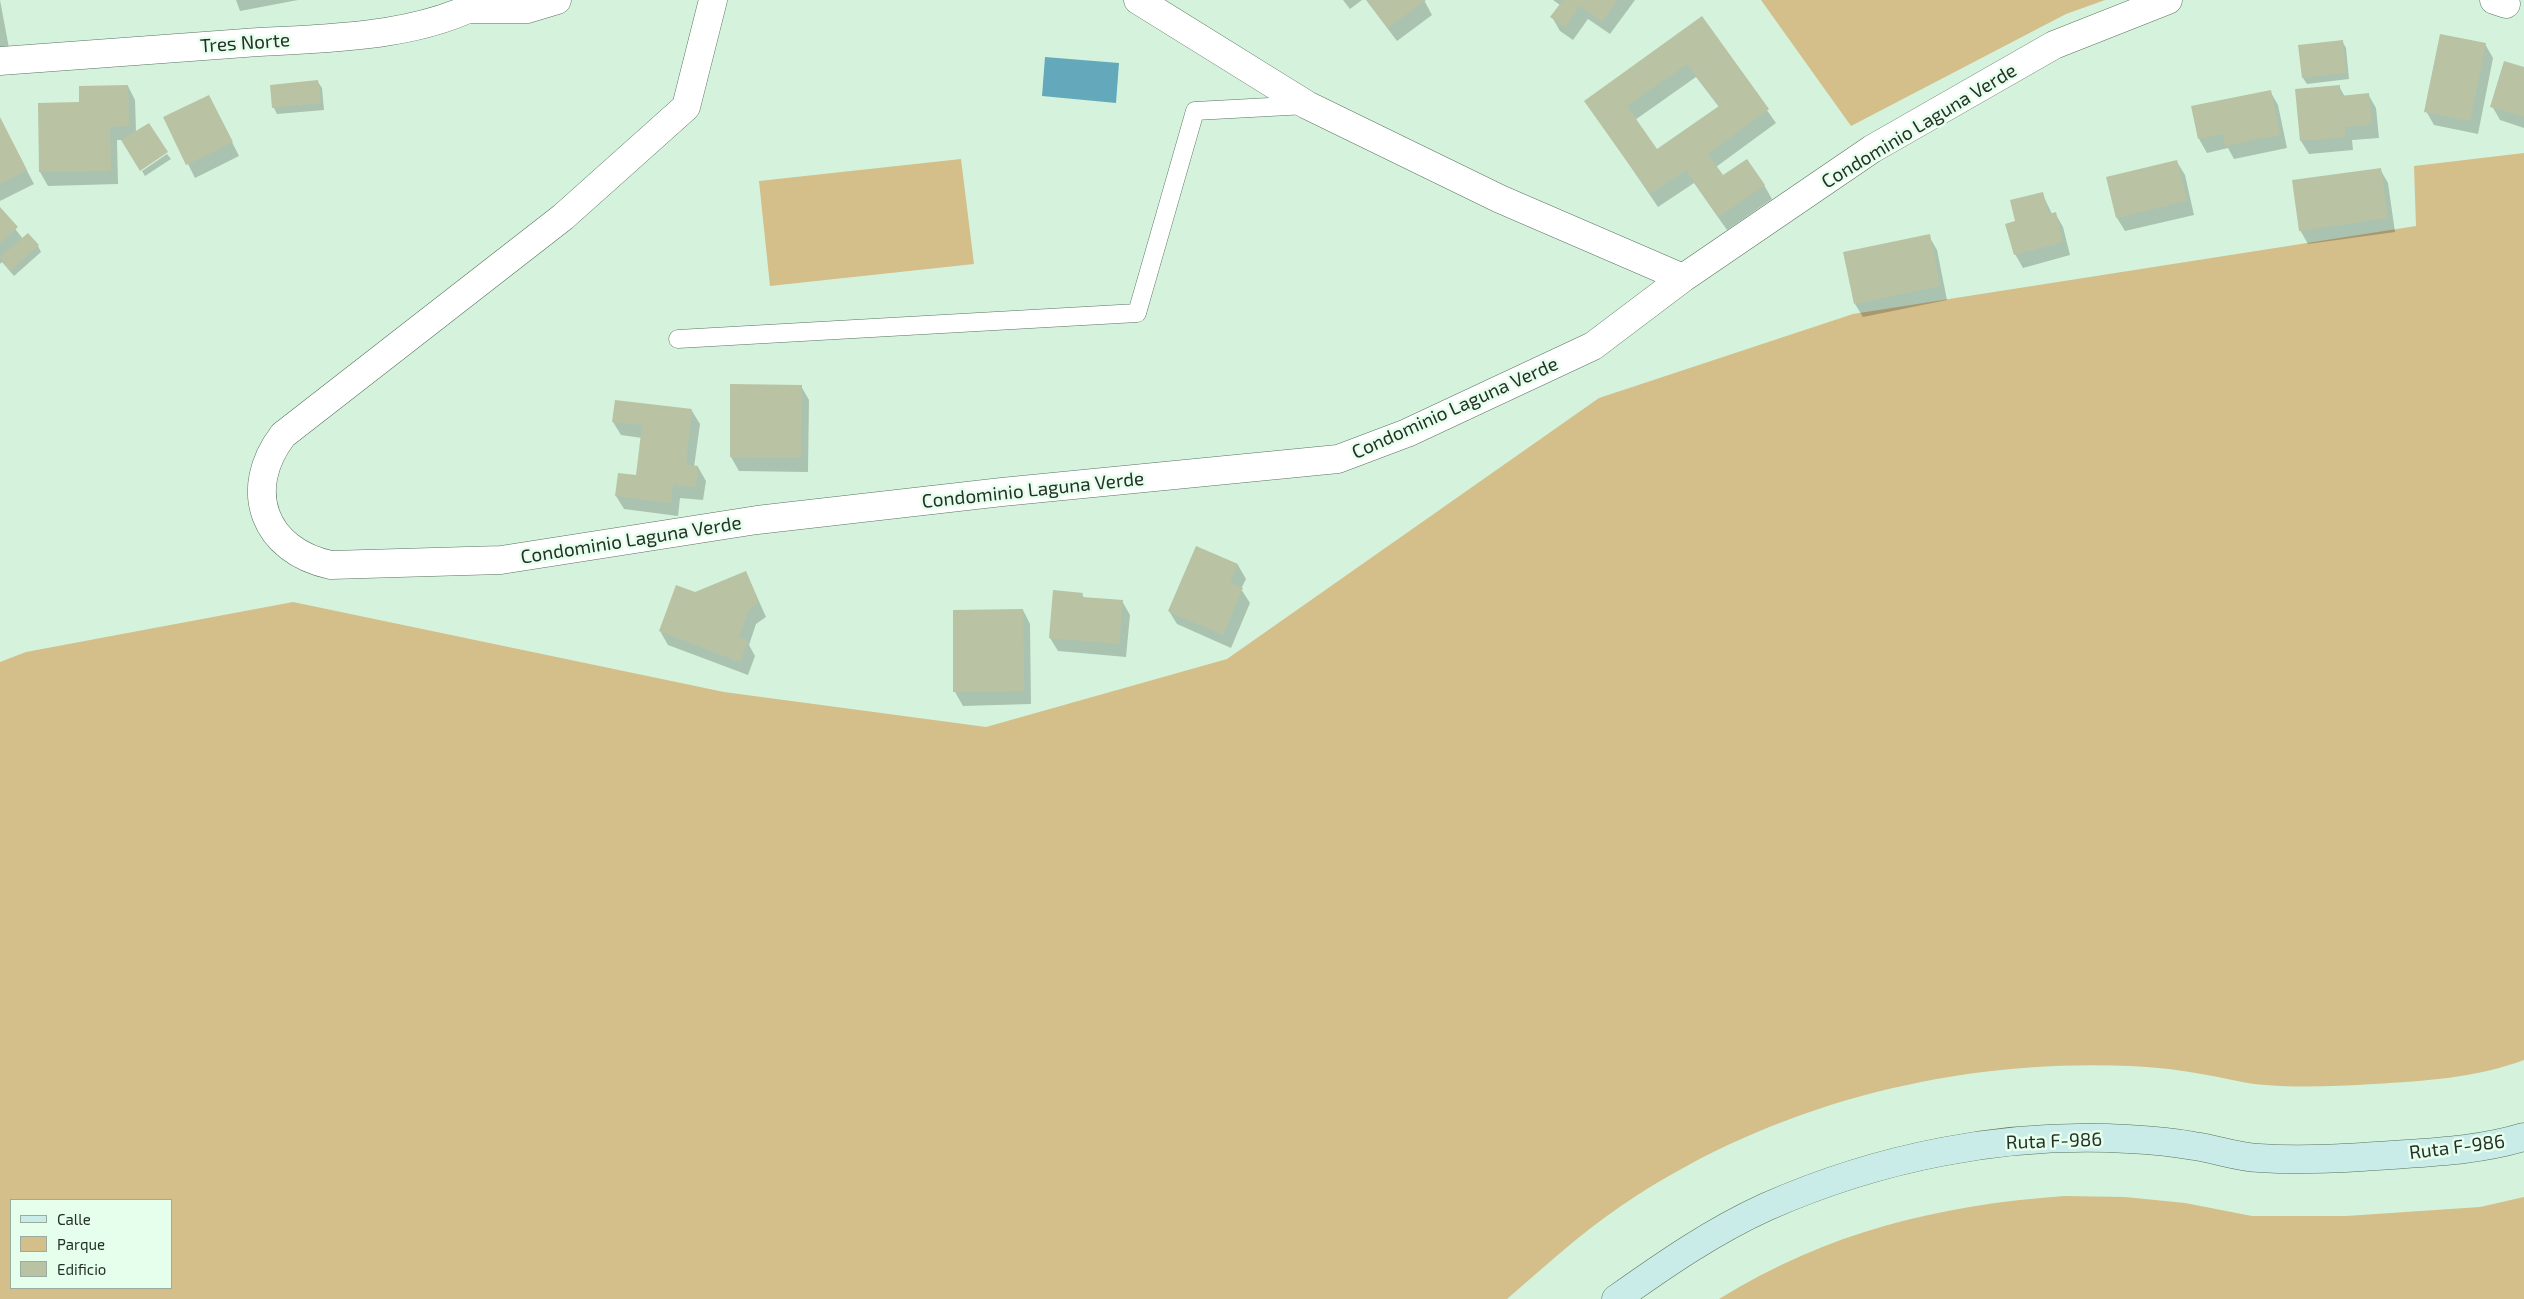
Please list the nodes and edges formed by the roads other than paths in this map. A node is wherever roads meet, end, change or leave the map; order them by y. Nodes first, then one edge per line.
1 (557, 0) edge
2 (713, 0) edge
3 (1138, 0) edge
4 (2168, 0) edge
5 (472, 3) edge
6 (0, 61) edge
7 (1307, 105) junction
8 (1683, 278) junction
9 (678, 339) dead end
10 (2524, 1137) edge
11 (1616, 1299) edge

1 - 5 street
2 - 8 street, Condominio Laguna Verde
3 - 7 street
4 - 8 street, Condominio Laguna Verde
5 - 6 street, Tres Norte
7 - 8 street
7 - 9 lane
10 - 11 main road, Ruta F-986

